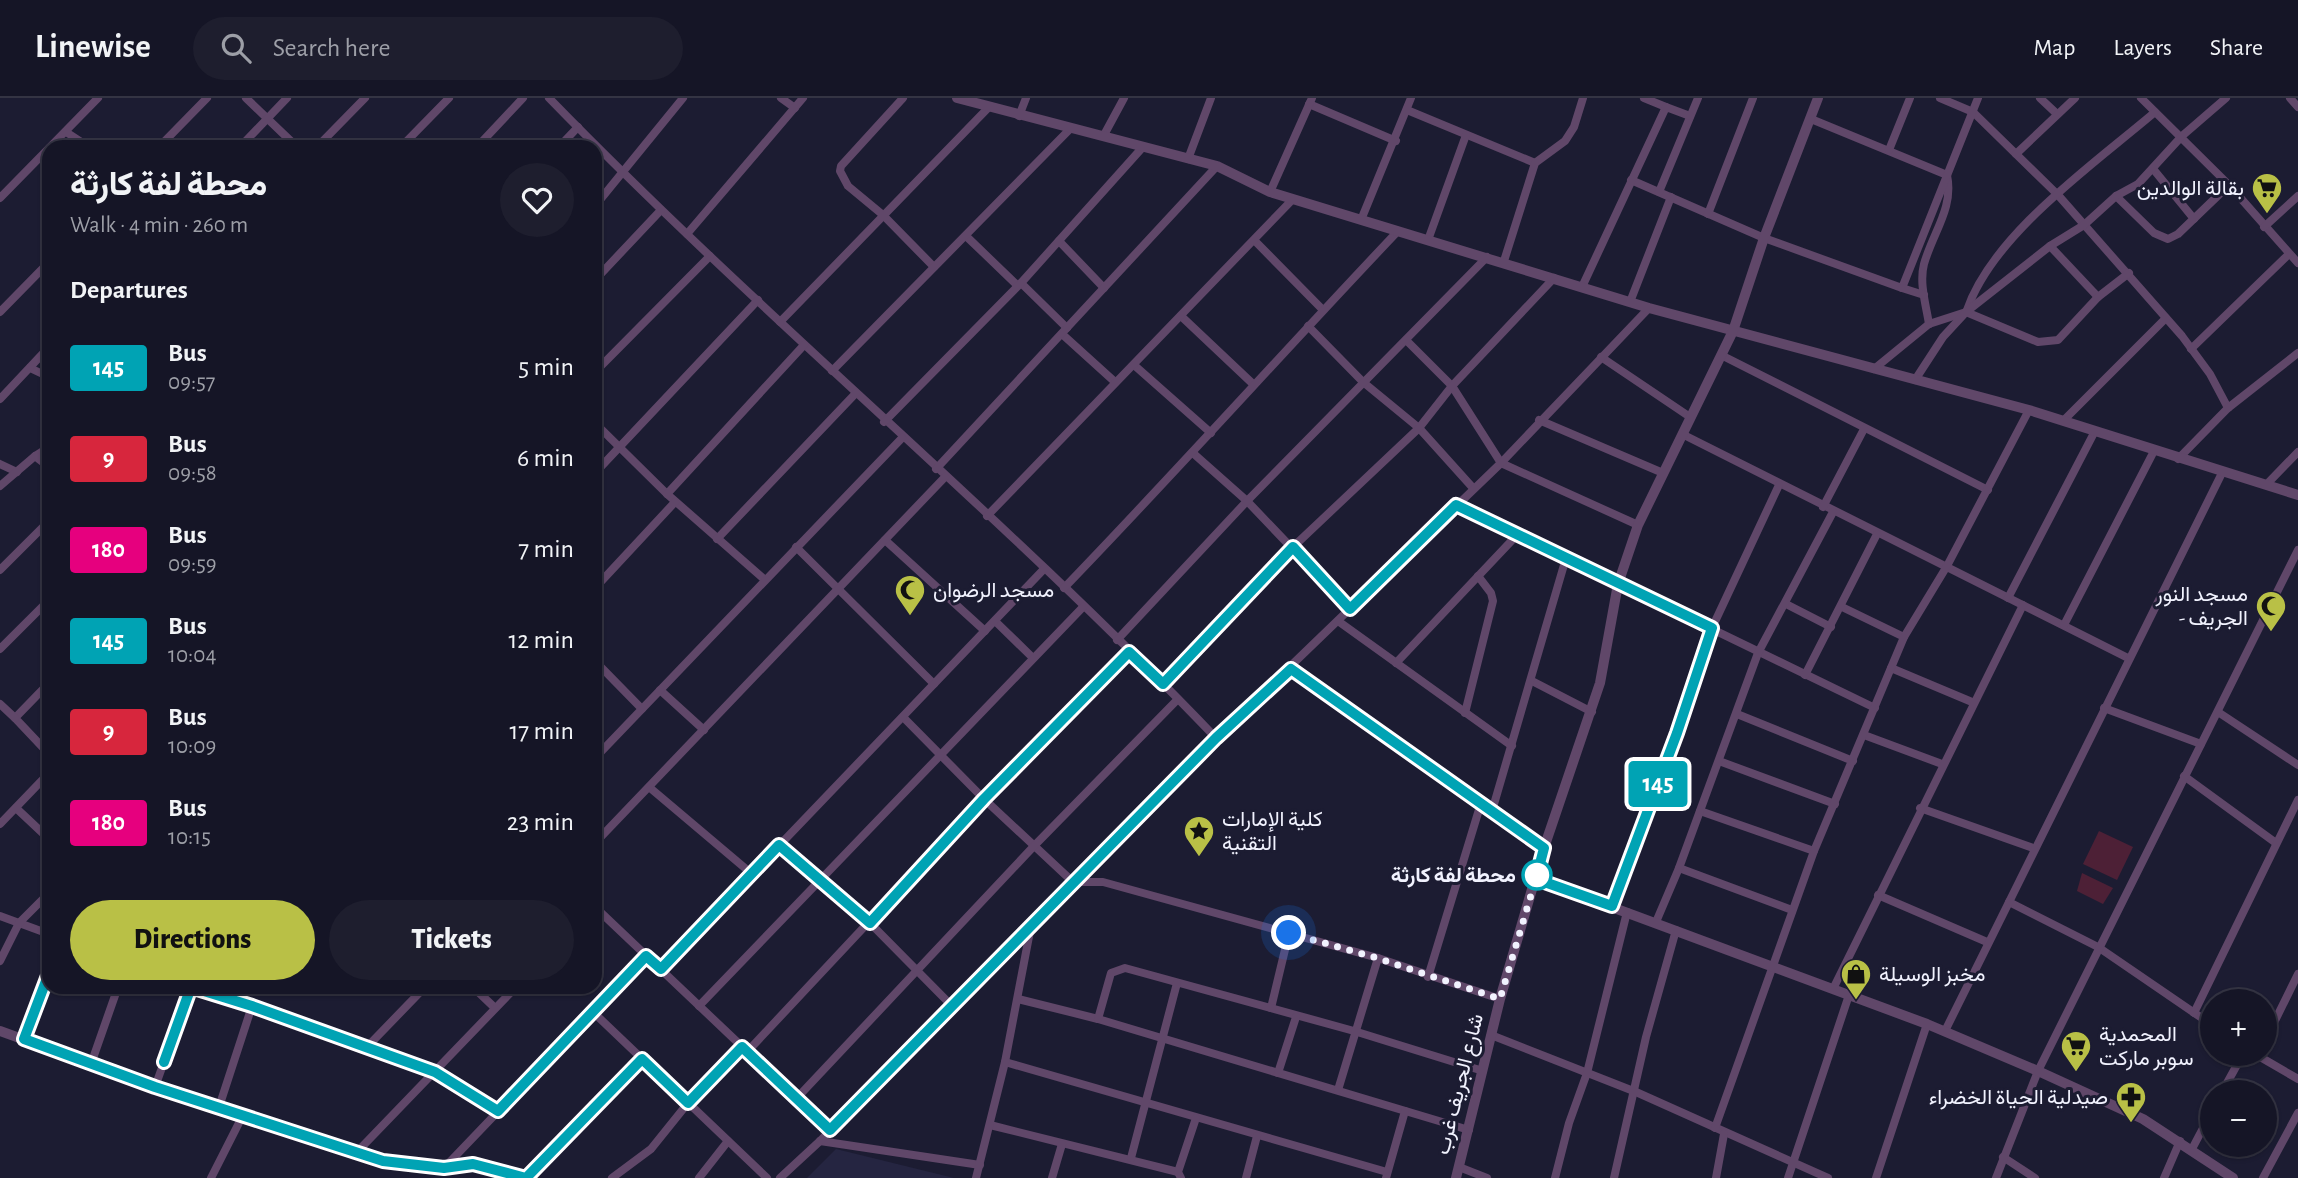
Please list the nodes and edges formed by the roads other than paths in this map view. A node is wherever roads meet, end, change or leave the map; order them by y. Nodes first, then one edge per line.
1 (97, 98) edge
2 (207, 98) edge
3 (246, 98) edge
4 (287, 98) edge
5 (365, 98) edge
6 (449, 98) edge
7 (523, 98) edge
8 (549, 98) edge
9 (683, 98) edge
10 (781, 98) edge
11 (803, 98) edge
12 (902, 98) edge
13 (957, 98) edge
14 (1026, 98) edge
15 (1124, 98) edge
16 (1211, 98) edge
17 (1411, 98) edge
18 (1583, 98) edge
19 (1644, 98) edge
20 (1698, 98) edge
21 (1753, 98) edge
22 (1818, 98) edge
23 (1909, 98) edge
24 (1940, 98) edge
25 (1978, 98) edge
26 (2040, 98) edge
27 (2075, 98) edge
28 (2141, 98) edge
29 (2225, 98) edge
30 (2290, 98) edge
31 (1311, 101) edge
32 (989, 107) junction
33 (1666, 107) junction
34 (2298, 107) edge
35 (794, 108) junction
36 (1407, 110) junction
37 (1973, 112) junction
38 (2155, 112) junction
39 (2056, 114) junction
40 (1019, 116) junction
41 (1690, 116) junction
42 (267, 119) junction
43 (1811, 119) junction
44 (578, 127) junction
45 (1070, 129) junction
46 (66, 132) junction
47 (1104, 135) junction
48 (1466, 135) junction
49 (2182, 136) junction
50 (58, 140) edge
51 (78, 140) edge
52 (166, 140) edge
53 (247, 140) edge
54 (290, 140) edge
55 (324, 140) edge
56 (408, 140) edge
57 (484, 140) edge
58 (566, 140) edge
59 (590, 140) edge
60 (1396, 141) junction
61 (1142, 148) junction
62 (1889, 150) junction
63 (602, 152) edge
64 (2016, 154) junction
65 (42, 156) edge
66 (1188, 159) junction
67 (1535, 163) junction
68 (1217, 166) junction
69 (2154, 170) junction
70 (621, 172) junction
71 (1947, 175) junction
72 (1631, 180) junction
73 (2229, 185) junction
74 (1270, 192) junction
75 (1659, 192) junction
76 (2059, 195) junction
77 (2116, 196) junction
78 (2298, 196) edge
79 (602, 197) edge
80 (1671, 197) junction
81 (0, 198) edge
82 (1293, 199) junction
83 (661, 210) junction
84 (1708, 214) junction
85 (883, 215) junction
86 (2194, 219) junction
87 (1362, 220) junction
88 (2084, 225) junction
89 (2264, 227) junction
90 (1398, 231) junction
91 (687, 234) junction
92 (966, 236) junction
93 (1764, 238) junction
94 (1427, 240) junction
95 (1059, 241) junction
96 (1255, 241) junction
97 (2050, 246) junction
98 (2289, 254) junction
99 (710, 256) junction
100 (1487, 257) junction
101 (1504, 261) junction
102 (2298, 263) edge
103 (934, 267) junction
104 (42, 269) edge
105 (602, 273) edge
106 (2129, 273) junction
107 (1554, 278) junction
108 (1019, 284) junction
109 (1583, 287) junction
110 (1104, 288) junction
111 (1902, 288) junction
112 (1924, 295) junction
113 (2098, 297) junction
114 (758, 300) junction
115 (1630, 302) junction
116 (1, 308) edge
117 (1649, 308) junction
118 (1323, 310) junction
119 (1966, 313) junction
120 (1181, 316) junction
121 (2166, 318) junction
122 (780, 321) junction
123 (1929, 324) junction
124 (1308, 326) junction
125 (1065, 331) junction
126 (1733, 331) junction
127 (1406, 340) junction
128 (804, 345) junction
129 (2191, 349) junction
130 (2298, 353) edge
131 (42, 355) edge
132 (1721, 355) junction
133 (1601, 357) junction
134 (602, 365) edge
135 (1134, 365) junction
136 (30, 368) junction
137 (1874, 369) junction
138 (832, 371) junction
139 (42, 374) edge
140 (1915, 380) junction
141 (1115, 382) junction
142 (1363, 382) junction
143 (1253, 384) junction
144 (1452, 386) junction
145 (856, 393) junction
146 (0, 399) edge
147 (2228, 408) junction
148 (2029, 410) junction
149 (1690, 417) junction
150 (1539, 420) junction
151 (2063, 421) junction
152 (884, 422) junction
153 (1419, 428) junction
154 (1864, 429) junction
155 (602, 430) edge
156 (2095, 431) junction
157 (1211, 433) junction
158 (1682, 434) junction
159 (902, 438) junction
160 (619, 447) junction
161 (2154, 450) junction
162 (42, 452) edge
163 (2298, 452) edge
164 (1194, 454) junction
165 (35, 456) junction
166 (2178, 459) junction
167 (42, 462) edge
168 (1501, 463) junction
169 (0, 464) edge
170 (602, 465) edge
171 (936, 469) junction
172 (17, 472) junction
173 (1663, 473) junction
174 (2222, 473) junction
175 (946, 477) junction
176 (1779, 485) junction
177 (2266, 485) junction
178 (0, 486) edge
179 (1473, 488) junction
180 (1988, 491) junction
181 (667, 494) junction
182 (2298, 495) edge
183 (1247, 501) junction
184 (675, 502) junction
185 (1456, 505) junction
186 (1823, 507) junction
187 (1833, 512) junction
188 (987, 516) junction
189 (1638, 525) junction
190 (42, 528) edge
191 (1877, 534) junction
192 (1517, 535) junction
193 (717, 538) junction
194 (886, 540) junction
195 (796, 547) junction
196 (1293, 547) junction
197 (2298, 550) edge
198 (1566, 558) junction
199 (1947, 566) junction
200 (1044, 569) junction
201 (0, 570) edge
202 (1478, 576) junction
203 (602, 577) edge
204 (764, 579) junction
205 (1618, 584) junction
206 (839, 588) junction
207 (1064, 588) junction
208 (2008, 598) junction
209 (1786, 604) junction
210 (2022, 605) junction
211 (42, 607) edge
212 (1083, 607) junction
213 (1842, 607) junction
214 (1350, 609) junction
215 (995, 621) junction
216 (1338, 621) junction
217 (2064, 625) junction
218 (1831, 627) junction
219 (1712, 628) junction
220 (985, 631) junction
221 (1904, 637) junction
222 (1117, 640) junction
223 (0, 649) edge
224 (1129, 652) junction
225 (1758, 653) junction
226 (1033, 658) junction
227 (2128, 658) junction
228 (1396, 663) junction
229 (1891, 668) junction
230 (1291, 669) junction
231 (602, 670) edge
232 (1805, 675) junction
233 (1532, 681) junction
234 (934, 684) junction
235 (1163, 684) junction
236 (42, 690) edge
237 (660, 690) junction
238 (1178, 699) junction
239 (1972, 702) junction
240 (1, 707) edge
241 (1875, 708) junction
242 (2104, 708) junction
243 (642, 709) junction
244 (1592, 712) junction
245 (2218, 712) junction
246 (1465, 713) junction
247 (1737, 714) junction
248 (903, 716) junction
249 (15, 718) junction
250 (704, 730) junction
251 (1864, 735) junction
252 (1216, 738) junction
253 (2201, 744) junction
254 (1512, 746) junction
255 (42, 747) edge
256 (602, 751) edge
257 (941, 754) junction
258 (1719, 761) junction
259 (1853, 761) junction
260 (1942, 764) junction
261 (2298, 765) edge
262 (2184, 776) junction
263 (42, 780) edge
264 (649, 787) junction
265 (984, 799) junction
266 (2298, 800) edge
267 (1481, 803) junction
268 (1835, 804) junction
269 (16, 807) junction
270 (1920, 808) junction
271 (1492, 811) junction
272 (1700, 811) junction
273 (4, 814) edge
274 (0, 824) edge
275 (42, 832) edge
276 (602, 836) edge
277 (2276, 843) junction
278 (779, 845) junction
279 (1034, 846) junction
280 (1544, 848) junction
281 (2034, 848) junction
282 (1814, 851) junction
283 (1679, 868) junction
284 (752, 874) junction
285 (819, 879) junction
286 (1536, 879) junction
287 (1073, 882) junction
288 (1878, 895) junction
289 (42, 900) edge
290 (2009, 902) junction
291 (1612, 906) junction
292 (1792, 910) junction
293 (1627, 912) junction
294 (602, 914) edge
295 (0, 916) edge
296 (1656, 922) junction
297 (19, 923) junction
298 (870, 923) junction
299 (1031, 926) junction
300 (1676, 930) junction
301 (42, 931) edge
302 (1289, 933) junction
303 (1987, 942) junction
304 (2098, 947) junction
305 (646, 956) junction
306 (1377, 958) junction
307 (0, 961) edge
308 (1772, 966) junction
309 (661, 969) junction
310 (918, 970) junction
311 (2298, 974) edge
312 (1428, 977) junction
313 (1177, 983) junction
314 (1833, 989) junction
315 (42, 991) edge
316 (116, 994) edge
317 (188, 994) edge
318 (214, 994) edge
319 (234, 994) edge
320 (418, 994) edge
321 (480, 994) edge
322 (509, 994) edge
323 (1849, 995) junction
324 (230, 999) junction
325 (1018, 999) junction
326 (1500, 999) junction
327 (252, 1006) junction
328 (699, 1006) junction
329 (951, 1006) junction
330 (495, 1008) junction
331 (1271, 1009) junction
332 (593, 1012) junction
333 (2194, 1013) junction
334 (1296, 1017) junction
335 (2200, 1017) edge
336 (2277, 1017) edge
337 (1098, 1019) junction
338 (1927, 1024) junction
339 (0, 1031) edge
340 (1354, 1031) junction
341 (1945, 1031) junction
342 (1491, 1035) junction
343 (1162, 1038) junction
344 (24, 1039) junction
345 (367, 1047) junction
346 (745, 1050) junction
347 (642, 1059) junction
348 (1005, 1062) junction
349 (91, 1064) junction
350 (2277, 1066) edge
351 (1483, 1071) junction
352 (2038, 1071) junction
353 (435, 1072) junction
354 (1278, 1073) junction
355 (1587, 1073) junction
356 (2298, 1079) edge
357 (155, 1087) junction
358 (1338, 1090) junction
359 (1636, 1092) junction
360 (796, 1099) junction
361 (1145, 1102) junction
362 (688, 1103) junction
363 (219, 1107) junction
364 (498, 1111) junction
365 (1405, 1111) junction
366 (2298, 1113) edge
367 (243, 1115) junction
368 (1196, 1118) junction
369 (990, 1125) junction
370 (830, 1130) junction
371 (1469, 1130) junction
372 (1720, 1131) junction
373 (2200, 1134) edge
374 (1257, 1136) junction
375 (728, 1141) junction
376 (820, 1141) junction
377 (2179, 1141) junction
378 (1062, 1144) junction
379 (2192, 1149) junction
380 (358, 1152) junction
381 (2003, 1157) junction
382 (1130, 1158) junction
383 (1794, 1163) junction
384 (980, 1165) junction
385 (1459, 1167) junction
386 (444, 1168) junction
387 (509, 1175) edge
388 (1180, 1175) edge
389 (1387, 1175) edge
390 (211, 1178) edge
391 (527, 1178) edge
392 (612, 1178) edge
393 (699, 1178) edge
394 (767, 1178) edge
395 (780, 1178) edge
396 (976, 1178) edge
397 (1052, 1178) edge
398 (1246, 1178) edge
399 (1456, 1178) edge
400 (1488, 1178) edge
401 (1555, 1178) edge
402 (1614, 1178) edge
403 (1716, 1178) edge
404 (1788, 1178) edge
405 (1828, 1178) edge
406 (1876, 1178) edge
407 (1996, 1178) edge
408 (2035, 1178) edge
409 (2164, 1178) edge
410 (2233, 1178) edge
411 (2263, 1178) edge

1 - 46 street
2 - 52 street
3 - 42 street
4 - 42 street
5 - 55 street
6 - 56 street
7 - 57 street
8 - 44 street
9 - 70 street
10 - 35 street
11 - 35 street
12 - 85 street
13 - 32 street
14 - 40 street
15 - 47 street
16 - 66 street
17 - 36 street
18 - 67 street
19 - 33 street
20 - 41 street
21 - 84 street
22 - 43 street, شارع الجريف غرب
23 - 62 street
24 - 37 street
25 - 37 street
26 - 39 street
27 - 39 street
28 - 38 street
29 - 49 street
30 - 34 street
31 - 60 street
31 - 74 street
32 - 40 street
32 - 85 street
33 - 41 street
33 - 72 street
35 - 91 street
36 - 48 street
36 - 60 street
37 - 64 street
37 - 71 street
38 - 49 street
38 - 76 street
39 - 64 street
40 - 45 street
41 - 75 street
42 - 53 street
42 - 54 street
43 - 62 street
43 - 93 street, شارع الجريف غرب
44 - 58 street
44 - 59 street
45 - 47 street
45 - 92 street
46 - 50 street
46 - 51 street
47 - 61 street
48 - 67 street
48 - 94 street
49 - 69 street
49 - 73 street
60 - 87 street
61 - 66 street
61 - 95 street
62 - 71 street
63 - 70 street
64 - 76 street
65 - 81 street
66 - 68 street
67 - 101 street
68 - 74 street
68 - 110 street
69 - 77 street
69 - 86 street
70 - 79 street
70 - 83 street
71 - 111 street
71 - 112 street
72 - 75 street
72 - 109 street
73 - 86 street
73 - 89 street
74 - 82 street
75 - 80 street
76 - 88 street
76 - 119 street
77 - 86 street
77 - 88 street
78 - 89 street
80 - 84 street
80 - 115 street
82 - 87 street
82 - 96 street
83 - 91 street
83 - 105 street
84 - 93 street
85 - 103 street
85 - 122 street
87 - 90 street
88 - 97 street
88 - 106 street
89 - 98 street
90 - 94 street
90 - 118 street
91 - 99 street
92 - 103 street
92 - 108 street
93 - 111 street
93 - 126 street, شارع الجريف غرب
94 - 100 street
95 - 108 street
95 - 110 street
96 - 118 street
96 - 120 street
97 - 113 street
97 - 119 street
98 - 102 street
98 - 129 street
99 - 114 street
99 - 134 street
100 - 101 street
100 - 127 street
101 - 107 street
103 - 138 street
104 - 116 street
106 - 113 street
106 - 121 street
107 - 109 street
107 - 144 street
108 - 125 street
108 - 152 street
109 - 115 street
110 - 125 street
111 - 112 street
112 - 123 street
113 - 119 street
114 - 122 street
114 - 160 street
115 - 117 street
117 - 126 street
117 - 133 street
118 - 124 street
119 - 123 street
119 - 140 street
120 - 135 street
120 - 143 street
121 - 129 street
121 - 151 street
122 - 128 street
123 - 137 street
124 - 142 street
124 - 143 street
125 - 141 street
125 - 171 street
126 - 132 street, شارع الجريف غرب
126 - 137 street
127 - 142 street
127 - 144 street
128 - 138 street
128 - 181 street
129 - 147 street
130 - 147 street
131 - 136 street
132 - 149 street, شارع الجريف غرب
132 - 154 street
133 - 149 street
133 - 150 street
135 - 141 street
135 - 157 street
136 - 139 street
136 - 146 street
137 - 140 street
138 - 145 street
140 - 148 street
141 - 188 street
142 - 153 street
142 - 183 street
143 - 157 street
144 - 153 street
144 - 168 street
145 - 152 street
145 - 193 street
147 - 166 street
148 - 151 street
148 - 180 street
149 - 158 street, شارع الجريف غرب
150 - 168 street
150 - 173 street
151 - 156 street
152 - 159 street
153 - 179 street
153 - 196 street
154 - 180 street
154 - 186 street
155 - 160 street
156 - 161 street
156 - 208 street
157 - 164 street
158 - 173 street, شارع الجريف غرب
158 - 176 street
159 - 171 street
159 - 195 street
160 - 170 street
160 - 181 street
161 - 166 street
161 - 217 street
162 - 165 street
163 - 177 street
164 - 183 street
164 - 207 street
165 - 167 street
165 - 172 street
166 - 174 street
168 - 179 street
168 - 189 street
169 - 172 street
171 - 175 street
172 - 178 street
173 - 189 street, شارع الجريف غرب
174 - 177 street
174 - 227 street
175 - 188 street
175 - 194 street
176 - 186 street
176 - 219 street
177 - 182 street
179 - 185 street
180 - 199 street
181 - 184 street
183 - 196 street
183 - 222 street
184 - 193 street
184 - 203 street
185 - 192 street
185 - 214 street
186 - 187 street
187 - 191 street
187 - 209 street
188 - 200 street
189 - 205 street, شارع الجريف غرب
190 - 201 street
191 - 199 street
191 - 213 street
192 - 198 street
192 - 202 street
193 - 204 street
194 - 206 street
194 - 220 street
195 - 204 street
195 - 206 street
196 - 214 street
196 - 235 street
197 - 245 street
198 - 205 street
198 - 233 street
199 - 208 street
199 - 221 street
200 - 207 street
200 - 215 street
202 - 228 street
202 - 246 street
204 - 237 street
205 - 219 street
205 - 244 street, شارع الجريف غرب
206 - 234 street
206 - 250 street
207 - 212 street
208 - 210 street
209 - 218 street
209 - 225 street
210 - 217 street
210 - 239 street
211 - 223 street
212 - 222 street
212 - 226 street
213 - 218 street
213 - 221 street
214 - 216 street
215 - 220 street
215 - 226 street
216 - 228 street
216 - 230 street
217 - 227 street
218 - 232 street
219 - 225 street
219 - 291 street
220 - 234 street
221 - 229 street
222 - 224 street
224 - 235 street
224 - 265 street
225 - 232 street
225 - 247 street
226 - 257 street
227 - 242 street
228 - 246 street
229 - 239 street
229 - 241 street
230 - 252 street
230 - 267 street
231 - 243 street
232 - 241 street
233 - 244 street
233 - 254 street
234 - 248 street
235 - 238 street
236 - 249 street
237 - 243 street
237 - 250 street
238 - 252 street
238 - 279 street
239 - 260 street
240 - 249 street
241 - 251 street
242 - 253 street
242 - 281 street
243 - 256 street
244 - 280 street, شارع الجريف غرب
245 - 253 street
245 - 261 street
246 - 254 street
247 - 258 street
247 - 259 street
248 - 257 street
248 - 278 street
249 - 255 street
250 - 264 street
251 - 259 street
251 - 260 street
252 - 287 street
253 - 262 street
254 - 271 street
257 - 265 street
257 - 285 street
258 - 268 street
258 - 272 street
259 - 268 street
260 - 270 street
262 - 277 street
262 - 304 street
263 - 269 street
264 - 276 street
264 - 284 street
265 - 279 street
265 - 298 street
266 - 277 street
267 - 271 street
267 - 312 street
268 - 282 street
269 - 273 street
269 - 275 street
270 - 281 street
270 - 288 street
271 - 280 street
272 - 282 street
272 - 283 street
273 - 274 street
277 - 333 street
278 - 284 street
278 - 285 street
279 - 287 street
279 - 310 street
280 - 286 street, شارع الجريف غرب
281 - 290 street
282 - 292 street
283 - 292 street
283 - 296 street
284 - 309 street
285 - 298 street
285 - 328 street
286 - 291 street
286 - 326 street, شارع الجريف غرب
287 - 299 street
287 - 302 street
288 - 303 street
288 - 314 street
289 - 297 street
290 - 303 street
290 - 304 street
291 - 293 street
292 - 308 street
293 - 296 street
293 - 355 street
294 - 305 street
295 - 297 street
296 - 300 street
297 - 301 street
297 - 307 street
298 - 310 street
298 - 346 street
299 - 325 street
299 - 329 street
300 - 308 street
300 - 359 street
302 - 306 street
302 - 331 street
303 - 341 street
304 - 333 street
304 - 352 street
305 - 309 street
305 - 332 street
306 - 312 street
306 - 340 street
308 - 314 street
308 - 372 street
309 - 328 street
310 - 329 street
310 - 360 street
311 - 336 street
312 - 326 street
313 - 331 street
313 - 337 street
313 - 343 street
314 - 323 street
315 - 344 street
316 - 349 street
317 - 357 street
318 - 324 street
319 - 324 street
320 - 345 street
321 - 330 street
322 - 330 street
323 - 338 street
323 - 383 street
324 - 327 street
325 - 337 street
325 - 348 street
326 - 342 street, شارع الجريف غرب
327 - 345 street
327 - 363 street
328 - 346 street
329 - 370 street
330 - 353 street
331 - 334 street
332 - 347 street
332 - 364 street
333 - 335 street
334 - 340 street
334 - 354 street
337 - 343 street
338 - 341 street
338 - 406 street
339 - 344 street
340 - 351 street
340 - 358 street
341 - 352 street
342 - 351 street, شارع الجريف غرب
342 - 355 street
343 - 354 street
343 - 361 street
344 - 349 street
345 - 353 street
346 - 360 street
346 - 362 street
347 - 362 street
347 - 391 street
348 - 361 street
348 - 369 street
349 - 357 street
350 - 356 street
351 - 371 street, شارع الجريف غرب
352 - 377 street
352 - 381 street
353 - 364 street
353 - 380 street
354 - 358 street
355 - 359 street
355 - 401 street
357 - 363 street
358 - 365 street
359 - 372 street
359 - 402 street
360 - 370 street
361 - 368 street
361 - 382 street
362 - 375 street
362 - 392 street
363 - 367 street
364 - 386 street
365 - 371 street
365 - 389 street
366 - 411 street
367 - 380 street
367 - 390 street
368 - 374 street
368 - 388 street
369 - 378 street
369 - 384 street
370 - 376 street
371 - 385 street, شارع الجريف غرب
372 - 383 street
372 - 403 street
373 - 379 street
374 - 389 street
374 - 398 street
375 - 393 street
375 - 394 street
376 - 384 street
376 - 395 street
377 - 379 street
377 - 409 street
378 - 382 street
378 - 397 street
379 - 410 street
380 - 386 street
381 - 407 street
381 - 408 street
382 - 388 street
383 - 404 street
383 - 405 street
384 - 396 street
385 - 399 street, شارع الجريف غرب
385 - 400 street
386 - 387 street
387 - 391 street

